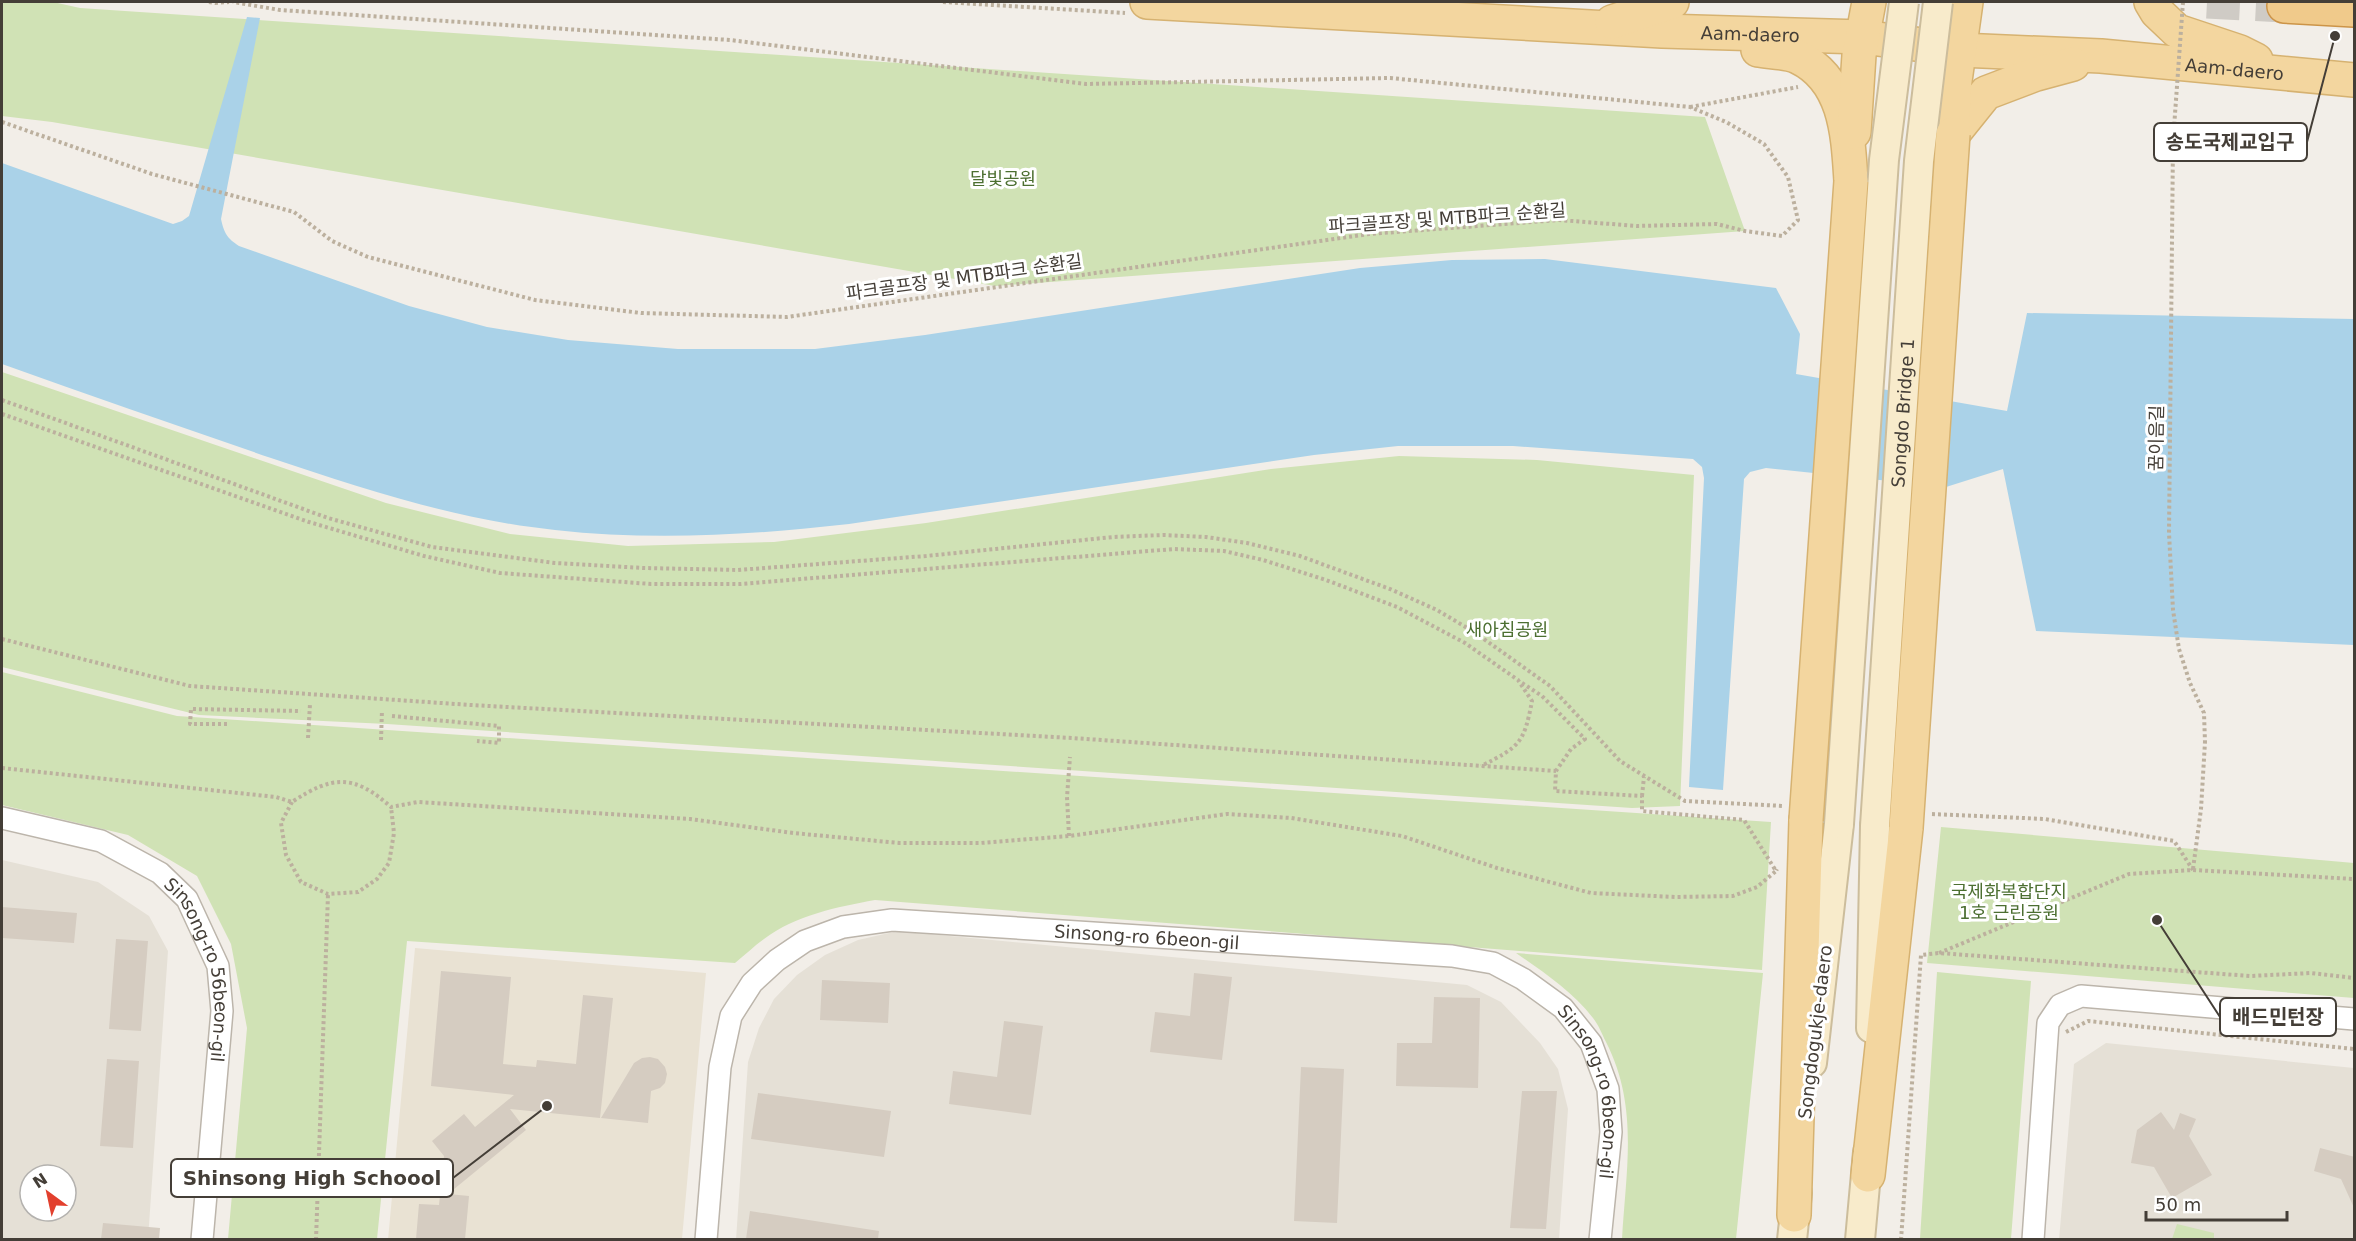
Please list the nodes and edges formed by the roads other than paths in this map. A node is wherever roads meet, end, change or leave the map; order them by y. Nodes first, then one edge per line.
1 (1147, 2) edge
2 (1869, 2) edge
3 (1904, 2) edge
4 (1938, 2) edge
5 (1966, 2) edge
6 (2151, 2) edge
7 (2284, 6) dead end
8 (2355, 10) edge
9 (1667, 16) edge
10 (1863, 37) junction
11 (1960, 50) junction
12 (2101, 56) junction
13 (2279, 73) junction
14 (2355, 80) edge
15 (1953, 134) junction
16 (1851, 181) junction
17 (2, 818) edge
18 (1839, 824) joint
19 (1891, 827) junction
20 (2355, 1019) edge
21 (1868, 1175) joint
22 (1793, 1227) edge
23 (202, 1239) edge
24 (706, 1239) edge
25 (1600, 1239) edge
26 (1860, 1239) edge
27 (2033, 1239) edge

1 - 9 main road, Aam-daero
2 - 10 main road
3 - 18 main road, Songdo Bridge 1, bridge
4 - 19 main road, Songdo Bridge 1, bridge
5 - 11 main road
6 - 13 main road
7 - 8 highway
9 - 10 main road, Aam-daero
9 - 16 main road
10 - 11 main road, Aam-daero
10 - 16 main road
11 - 12 main road, Aam-daero
11 - 15 main road
12 - 13 main road, Aam-daero
12 - 15 main road
13 - 14 main road, Aam-daero
15 - 19 main road, bridge
16 - 22 main road, bridge
17 - 23 street, Sinsong-ro 56beon-gil
18 - 22 main road, Songdogukje-daero
19 - 21 main road
20 - 27 street
21 - 26 main road
24 - 25 street, Sinsong-ro 6beon-gil

